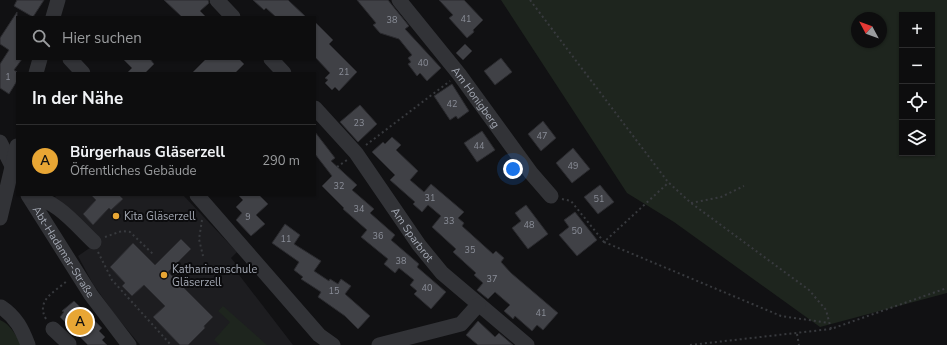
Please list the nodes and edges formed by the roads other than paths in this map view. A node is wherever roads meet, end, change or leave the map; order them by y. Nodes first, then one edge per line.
1 (58, 0) edge
2 (217, 0) edge
3 (399, 0) edge
4 (53, 16) edge
5 (232, 16) edge
6 (40, 60) edge
7 (71, 60) edge
8 (272, 60) edge
9 (36, 72) edge
10 (82, 72) edge
11 (283, 72) edge
12 (316, 109) edge
13 (0, 142) edge
14 (16, 154) edge
15 (14, 171) edge
16 (29, 196) edge
17 (551, 196) road end
18 (201, 199) edge
19 (0, 218) edge
20 (94, 242) road end
21 (0, 305) edge
22 (478, 305) junction
23 (53, 329) road end
24 (28, 345) edge
25 (68, 345) edge
26 (129, 345) edge
27 (333, 345) edge
28 (379, 345) edge
29 (527, 345) edge

1 - 4 street
2 - 5 street
3 - 17 street, Am Honigberg
6 - 9 street
7 - 10 street
8 - 11 street
12 - 22 street, Am Sparbrot
13 - 15 street
14 - 15 street
15 - 19 street
16 - 20 street
16 - 26 street, Abt-Hadamar-Straße
18 - 27 street
21 - 24 street
22 - 28 street
22 - 29 street, Am Sparbrot
23 - 25 street

